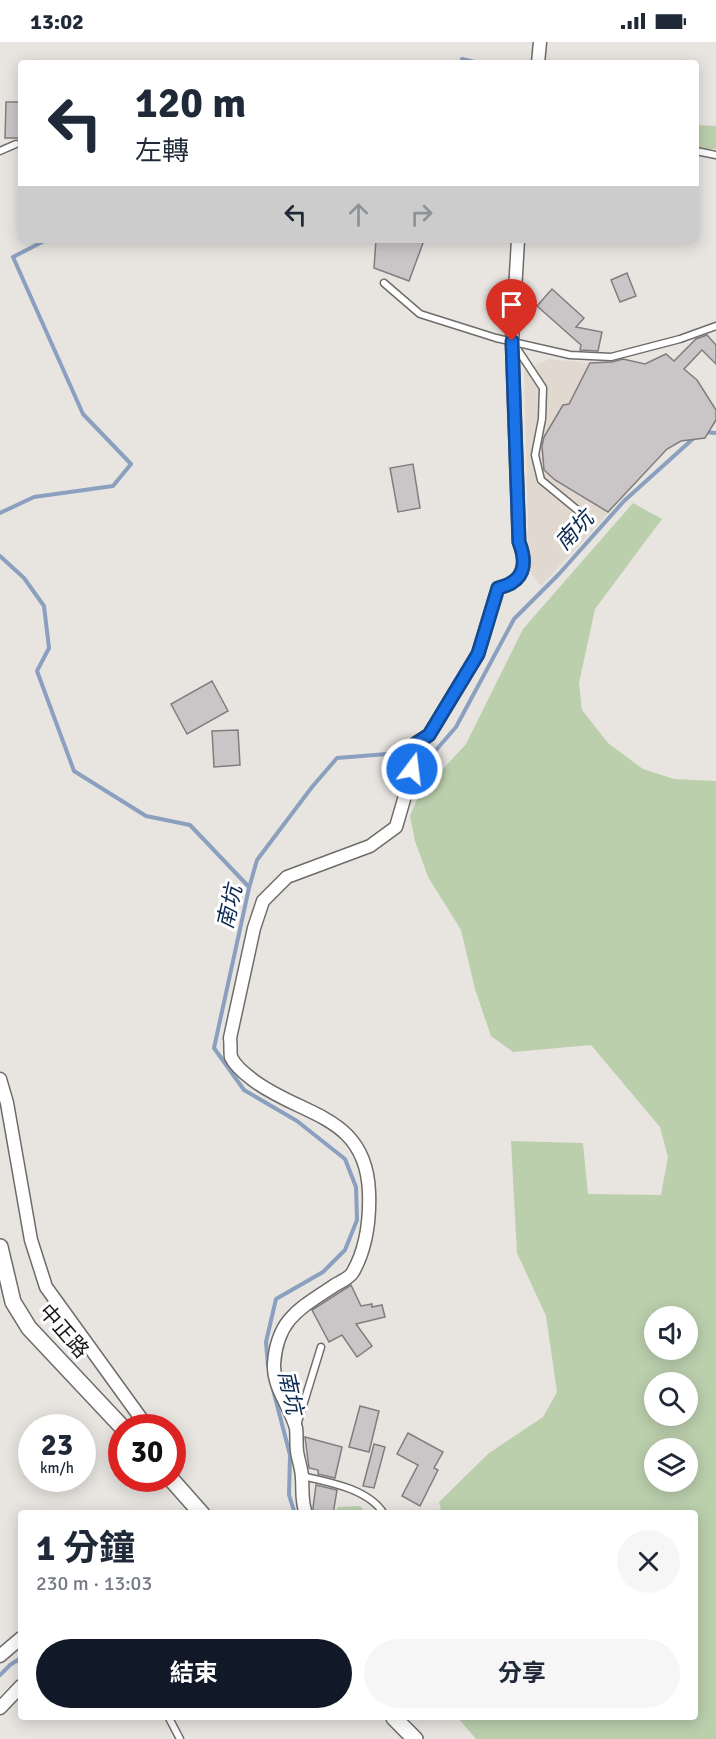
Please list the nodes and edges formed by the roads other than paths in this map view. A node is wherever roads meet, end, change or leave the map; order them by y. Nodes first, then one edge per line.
1 (540, 42) edge
2 (538, 60) edge
3 (16, 144) dead end
4 (0, 151) edge
5 (699, 152) edge
6 (716, 155) edge
7 (518, 243) edge
8 (384, 283) dead end
9 (716, 326) edge
10 (512, 341) junction
11 (592, 522) dead end
12 (0, 1079) edge
13 (0, 1247) edge
14 (321, 1347) dead end
15 (110, 1414) edge
16 (138, 1414) edge
17 (296, 1428) junction
18 (302, 1476) junction
19 (183, 1492) edge
20 (198, 1510) edge
21 (304, 1510) edge
22 (382, 1510) edge
23 (18, 1641) edge
24 (0, 1656) edge
25 (18, 1689) edge
26 (0, 1708) edge
27 (170, 1720) edge
28 (396, 1720) edge
29 (180, 1739) edge
30 (415, 1739) edge

1 - 2 street
3 - 4 lane
5 - 6 lane
7 - 10 street
8 - 10 lane
9 - 10 lane
10 - 11 lane
10 - 17 street
12 - 16 street
13 - 15 street, 中正路
14 - 17 lane
17 - 18 street
18 - 21 street
18 - 22 lane
19 - 20 street
23 - 24 street
25 - 26 street
27 - 29 lane
28 - 30 street

